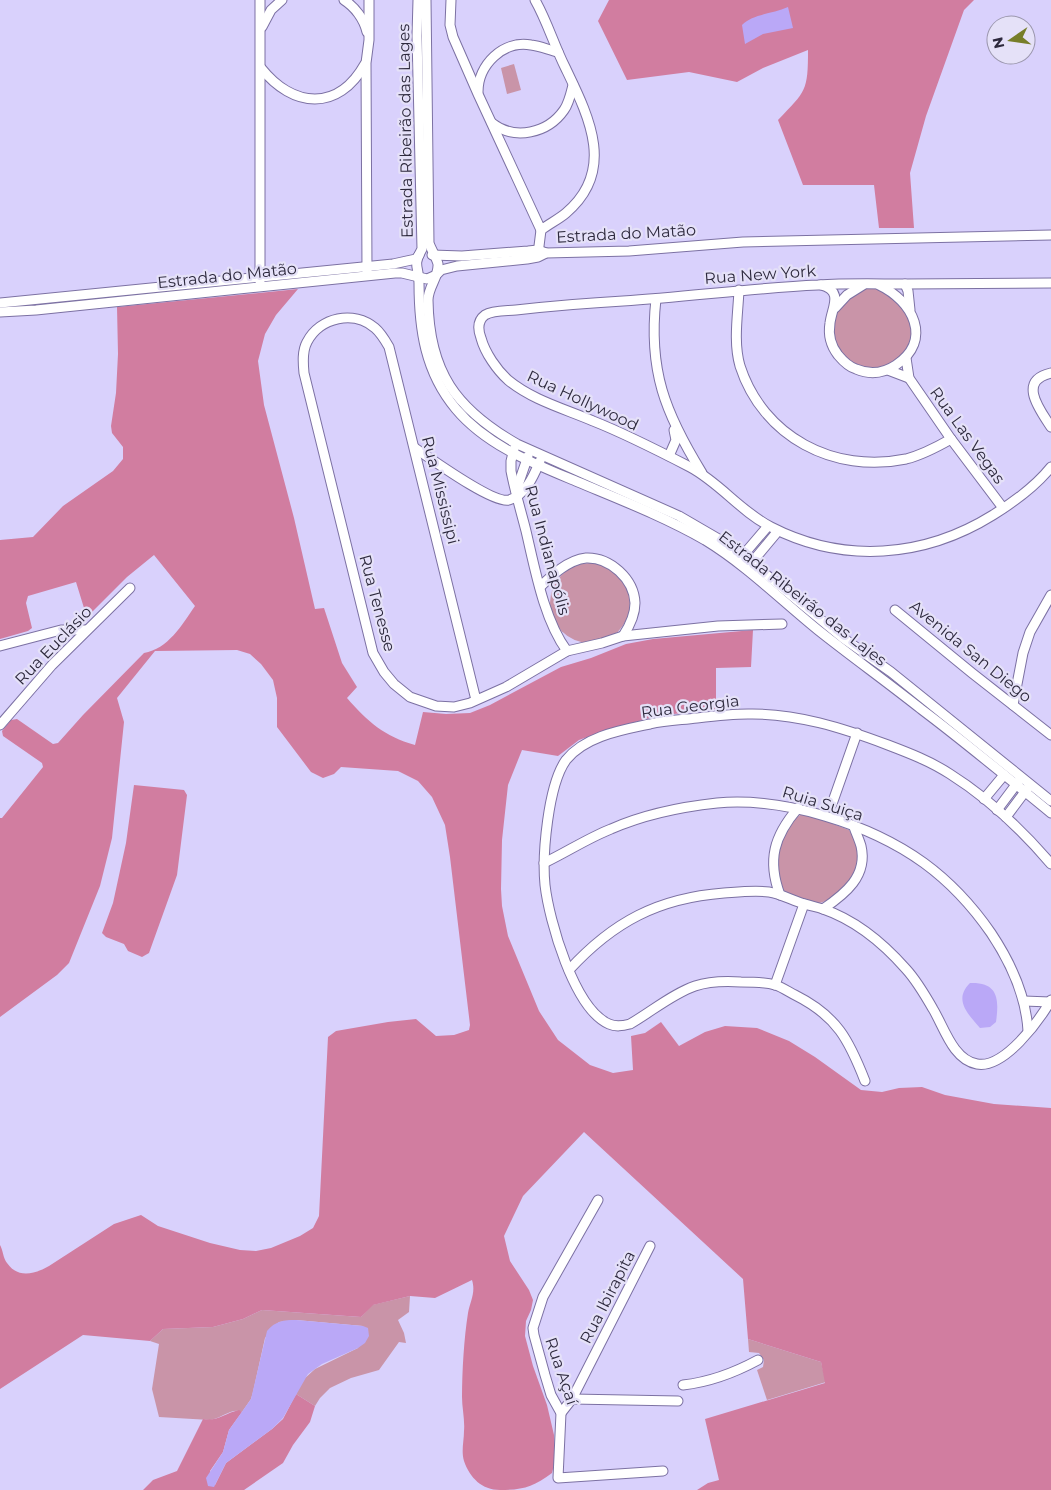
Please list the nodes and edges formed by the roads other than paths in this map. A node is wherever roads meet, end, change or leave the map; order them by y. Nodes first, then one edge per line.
1 (260, 0) edge
2 (282, 0) edge
3 (344, 0) edge
4 (369, 0) edge
5 (418, 0) edge
6 (426, 0) edge
7 (451, 0) edge
8 (535, 0) edge
9 (260, 36) junction
10 (369, 40) junction
11 (558, 52) junction
12 (366, 63) junction
13 (260, 68) junction
14 (573, 85) junction
15 (478, 94) junction
16 (490, 121) junction
17 (541, 230) junction
18 (1051, 235) edge
19 (541, 253) junction
20 (433, 255) junction
21 (416, 259) junction
22 (367, 266) junction
23 (436, 275) junction
24 (367, 276) junction
25 (419, 276) junction
26 (260, 281) junction
27 (872, 283) junction
28 (1051, 283) edge
29 (819, 284) junction
30 (905, 284) junction
31 (739, 290) junction
32 (656, 299) junction
33 (0, 303) edge
34 (833, 310) junction
35 (910, 310) junction
36 (0, 312) edge
37 (340, 318) joint
38 (479, 326) joint
39 (906, 358) junction
40 (888, 370) junction
41 (1051, 373) edge
42 (909, 378) junction
43 (674, 425) junction
44 (1051, 427) edge
45 (952, 439) junction
46 (415, 448) junction
47 (515, 449) junction
48 (530, 451) junction
49 (542, 456) junction
50 (669, 456) junction
51 (527, 461) junction
52 (538, 465) junction
53 (1051, 467) edge
54 (703, 474) junction
55 (516, 493) junction
56 (1003, 508) junction
57 (768, 526) junction
58 (778, 531) junction
59 (739, 559) junction
60 (749, 566) junction
61 (540, 587) junction
62 (130, 588) dead end
63 (1051, 595) edge
64 (895, 610) dead end
65 (782, 624) dead end
66 (86, 630) junction
67 (623, 636) junction
68 (0, 646) edge
69 (567, 651) junction
70 (476, 700) junction
71 (1013, 705) junction
72 (0, 725) edge
73 (857, 733) junction
74 (1051, 736) edge
75 (1001, 769) junction
76 (1018, 781) junction
77 (1028, 788) junction
78 (984, 799) junction
79 (1051, 801) edge
80 (832, 804) junction
81 (798, 808) junction
82 (997, 810) junction
83 (1051, 813) edge
84 (815, 814) junction
85 (1006, 817) junction
86 (841, 821) junction
87 (854, 827) junction
88 (874, 835) junction
89 (861, 847) junction
90 (544, 863) junction
91 (1051, 864) edge
92 (780, 895) junction
93 (804, 904) junction
94 (823, 909) junction
95 (568, 970) junction
96 (775, 985) junction
97 (1024, 1001) junction
98 (1050, 1001) edge
99 (1028, 1031) junction
100 (864, 1081) dead end
101 (598, 1200) dead end
102 (650, 1246) dead end
103 (758, 1360) dead end
104 (683, 1385) dead end
105 (572, 1399) junction
106 (678, 1401) dead end
107 (561, 1413) junction
108 (663, 1472) dead end

1 - 9 street
2 - 9 street
3 - 10 street
4 - 10 street
5 - 21 street, Estrada Ribeirão das Lages
6 - 20 street
7 - 15 street
8 - 11 street
9 - 13 street
10 - 12 street
11 - 14 street
11 - 15 street
12 - 13 street
12 - 22 street
13 - 26 street
14 - 16 street
14 - 17 street
15 - 16 street
16 - 17 street
17 - 19 street
18 - 19 street, Estrada do Matão
19 - 20 street
19 - 23 street, Estrada do Matão
20 - 21 street
20 - 23 street
21 - 22 street, Estrada do Matão
21 - 25 street
22 - 24 street
22 - 26 street, Estrada do Matão
23 - 25 street, Estrada do Matão
23 - 47 street, Estrada Ribeirão das Lajes
24 - 25 street, Estrada do Matão
24 - 26 street, Estrada do Matão
25 - 47 street, Estrada Ribeirão das Lajes
26 - 33 street, Estrada do Matão
26 - 36 street, Estrada do Matão
27 - 29 street, Rua New York
27 - 30 street, Rua New York
27 - 34 street
27 - 35 street
28 - 30 street, Rua New York
29 - 31 street, Rua New York
29 - 34 street
30 - 35 street
31 - 32 street, Rua New York
31 - 45 street
32 - 38 street, Rua New York
32 - 43 street, Rua Hollywood
34 - 40 street
35 - 39 street
37 - 46 street, Rua Mississipi
37 - 70 street, Rua Tenesse
38 - 50 street, Rua Hollywood
39 - 40 street
39 - 42 street, Rua Las Vegas
40 - 42 street, Rua Las Vegas
41 - 44 street
42 - 45 street, Rua Las Vegas
43 - 50 street
43 - 54 street, Rua Hollywood
45 - 56 street, Rua Las Vegas
46 - 55 street
46 - 70 street, Rua Mississipi
47 - 48 street, Estrada Ribeirão das Lajes
47 - 51 street, Estrada Ribeirão das Lajes
47 - 55 street, Rua Indianapólis
48 - 49 street, Estrada Ribeirão das Lajes
48 - 51 street
49 - 52 street
49 - 59 street, Estrada Ribeirão das Lajes
50 - 54 street, Rua Hollywood
51 - 52 street, Estrada Ribeirão das Lajes
51 - 55 street
52 - 55 street
52 - 59 street, Estrada Ribeirão das Lajes
53 - 56 street, Rua Hollywood
54 - 57 street, Rua Hollywood
55 - 61 street, Rua Indianapólis
56 - 58 street, Rua Hollywood
57 - 58 street, Rua Hollywood
57 - 59 street
58 - 60 street
59 - 60 street, Estrada Ribeirão das Lajes
60 - 75 street, Estrada Ribeirão das Lajes
61 - 67 street
61 - 69 street, Rua Indianapólis
62 - 66 street, Rua Euclásio
63 - 71 street
64 - 71 street, Avenida San Diego
65 - 67 street, Rua Tenesse
66 - 68 street
66 - 72 street, Rua Euclásio
67 - 69 street, Rua Tenesse
69 - 70 street, Rua Tenesse
71 - 74 street, Avenida San Diego
73 - 78 street, Rua Georgia
73 - 80 street
73 - 90 street, Rua Georgia
75 - 76 street, Estrada Ribeirão das Lajes
75 - 78 street
76 - 77 street, Estrada Ribeirão das Lajes
76 - 82 street
77 - 79 street, Estrada Ribeirão das Lajes
77 - 83 street, Estrada Ribeirão das Lajes
77 - 85 street
78 - 82 street, Rua Georgia
80 - 84 street
80 - 86 street
81 - 84 street, Ruia Suiça
81 - 90 street, Ruia Suiça
81 - 92 street
82 - 85 street, Rua Georgia
84 - 86 street, Ruia Suiça
85 - 91 street, Rua Georgia
86 - 87 street, Ruia Suiça
87 - 88 street, Ruia Suiça
87 - 89 street
88 - 89 street
88 - 97 street, Ruia Suiça
89 - 94 street
90 - 95 street, Rua Georgia
92 - 93 street
92 - 95 street
93 - 94 street
93 - 96 street
94 - 99 street
95 - 96 street, Rua Georgia
96 - 100 street, Rua Georgia
97 - 98 street
97 - 99 street, Ruia Suiça
98 - 99 street
101 - 107 street, Rua Açaí
102 - 105 street, Rua Ibirapita
103 - 104 street
105 - 106 street
105 - 107 street, Rua Ibirapita
107 - 108 street, Rua Açaí

